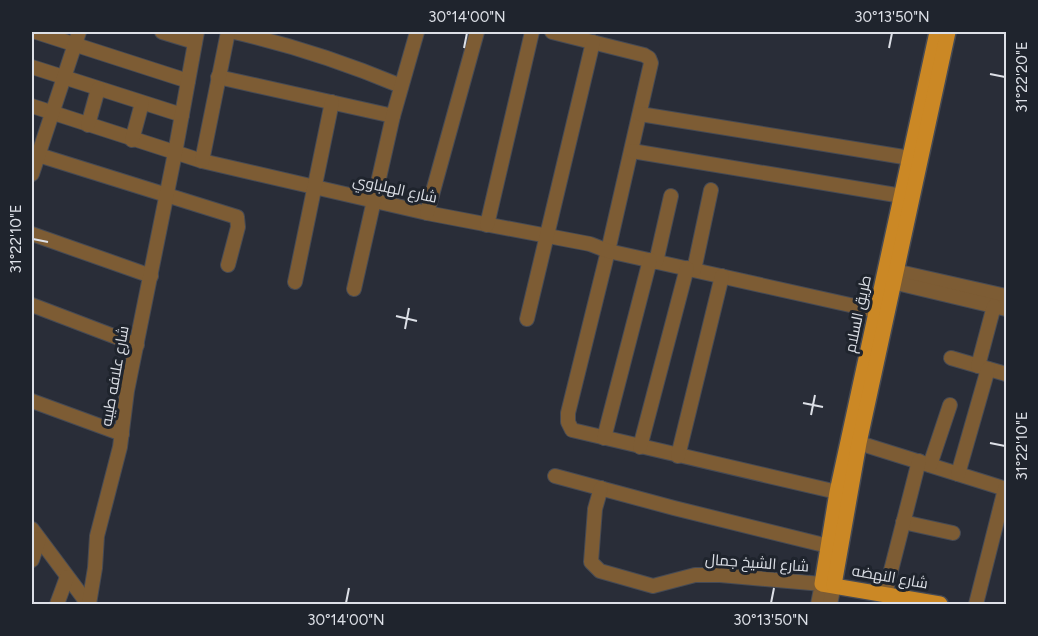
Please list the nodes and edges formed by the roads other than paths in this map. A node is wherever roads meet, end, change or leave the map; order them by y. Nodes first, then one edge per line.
1 (36, 32) edge
2 (162, 32) edge
3 (228, 32) edge
4 (234, 32) edge
5 (415, 32) edge
6 (477, 32) edge
7 (532, 32) edge
8 (552, 32) edge
9 (937, 32) edge
10 (948, 32) edge
11 (196, 37) edge
12 (282, 37) edge
13 (77, 38) edge
14 (593, 42) junction
15 (32, 67) edge
16 (218, 76) junction
17 (64, 78) junction
18 (188, 81) junction
19 (401, 86) junction
20 (98, 88) junction
21 (332, 102) junction
22 (142, 103) junction
23 (32, 106) edge
24 (52, 113) junction
25 (640, 114) junction
26 (182, 115) junction
27 (393, 116) junction
28 (88, 125) junction
29 (132, 140) junction
30 (632, 152) junction
31 (175, 153) junction
32 (35, 154) edge
33 (910, 158) junction
34 (202, 161) junction
35 (32, 174) edge
36 (315, 187) junction
37 (711, 190) dead end
38 (167, 196) junction
39 (671, 196) dead end
40 (902, 196) junction
41 (373, 201) junction
42 (427, 213) junction
43 (487, 225) junction
44 (32, 234) edge
45 (545, 236) junction
46 (608, 251) junction
47 (653, 261) junction
48 (228, 265) dead end
49 (690, 269) junction
50 (151, 276) junction
51 (722, 276) junction
52 (890, 276) junction
53 (295, 282) dead end
54 (354, 289) dead end
55 (1006, 296) edge
56 (32, 305) edge
57 (1000, 308) edge
58 (877, 311) junction
59 (527, 319) dead end
60 (137, 345) junction
61 (951, 358) dead end
62 (983, 368) junction
63 (1006, 374) edge
64 (32, 401) edge
65 (950, 405) dead end
66 (122, 434) junction
67 (604, 438) junction
68 (859, 442) junction
69 (640, 447) junction
70 (678, 456) junction
71 (924, 463) junction
72 (957, 474) junction
73 (555, 476) dead end
74 (601, 488) junction
75 (1006, 489) edge
76 (837, 492) junction
77 (903, 522) junction
78 (953, 533) dead end
79 (35, 534) edge
80 (828, 546) junction
81 (32, 560) edge
82 (67, 577) junction
83 (828, 584) junction
84 (885, 594) junction
85 (57, 604) edge
86 (89, 604) edge
87 (818, 604) edge
88 (830, 604) edge
89 (940, 604) edge
90 (976, 604) edge

1 - 13 street
2 - 11 street
3 - 16 street
4 - 12 street
5 - 19 street
6 - 42 street
7 - 43 street
8 - 14 street
9 - 33 main road, طريق السلام
10 - 52 main road, طريق السلام
11 - 18 street, شارع علافه طيبه
12 - 19 street
13 - 17 street
13 - 18 street
14 - 25 street
14 - 45 street
15 - 17 street
16 - 21 street
16 - 34 street
17 - 20 street
17 - 24 street
18 - 26 street, شارع علافه طيبه
19 - 27 street
20 - 22 street
20 - 28 street
21 - 27 street
21 - 36 street
22 - 26 street
22 - 29 street
23 - 24 street, شارع الهلباوي
24 - 28 street, شارع الهلباوي
24 - 32 street
25 - 30 street
25 - 33 street
26 - 31 street, شارع علافه طيبه
27 - 41 street
28 - 29 street, شارع الهلباوي
29 - 31 street, شارع الهلباوي
30 - 40 street
30 - 46 street
31 - 34 street, شارع الهلباوي
31 - 38 street, شارع علافه طيبه
32 - 35 street
32 - 38 street
33 - 40 main road, طريق السلام
34 - 36 street, شارع الهلباوي
36 - 41 street, شارع الهلباوي
36 - 53 street
37 - 49 street
38 - 48 street
38 - 50 street, شارع علافه طيبه
39 - 47 street
40 - 52 main road, طريق السلام
41 - 42 street, شارع الهلباوي
41 - 54 street
42 - 43 street, شارع الهلباوي
43 - 45 street, شارع الهلباوي
44 - 50 street
45 - 46 street, شارع الهلباوي
45 - 59 street
46 - 47 street, شارع الهلباوي
46 - 67 street
47 - 49 street, شارع الهلباوي
47 - 67 street
49 - 51 street, شارع الهلباوي
49 - 69 street
50 - 60 street, شارع علافه طيبه
51 - 58 street, شارع الهلباوي
51 - 70 street
52 - 55 street
52 - 57 street
52 - 58 main road, طريق السلام
52 - 68 main road, طريق السلام
56 - 60 street
57 - 62 street
58 - 76 main road, طريق السلام
60 - 66 street, شارع علافه طيبه
61 - 62 street
62 - 63 street
62 - 72 street
64 - 66 street
65 - 71 street
66 - 86 street, شارع علافه طيبه
67 - 69 street
68 - 71 street
68 - 83 main road, طريق السلام
69 - 70 street
70 - 76 street
71 - 72 street
71 - 77 street
72 - 75 street
73 - 74 street
74 - 80 street
74 - 83 street, شارع الشيخ جمال
75 - 90 street
76 - 80 main road, طريق السلام
77 - 78 street
77 - 84 street
79 - 81 street
79 - 82 street
80 - 83 main road, طريق السلام
82 - 85 street
82 - 86 street
83 - 84 main road, شارع النهضه
83 - 87 street, طريق السلام
83 - 88 street, طريق السلام
84 - 89 main road, شارع النهضه

